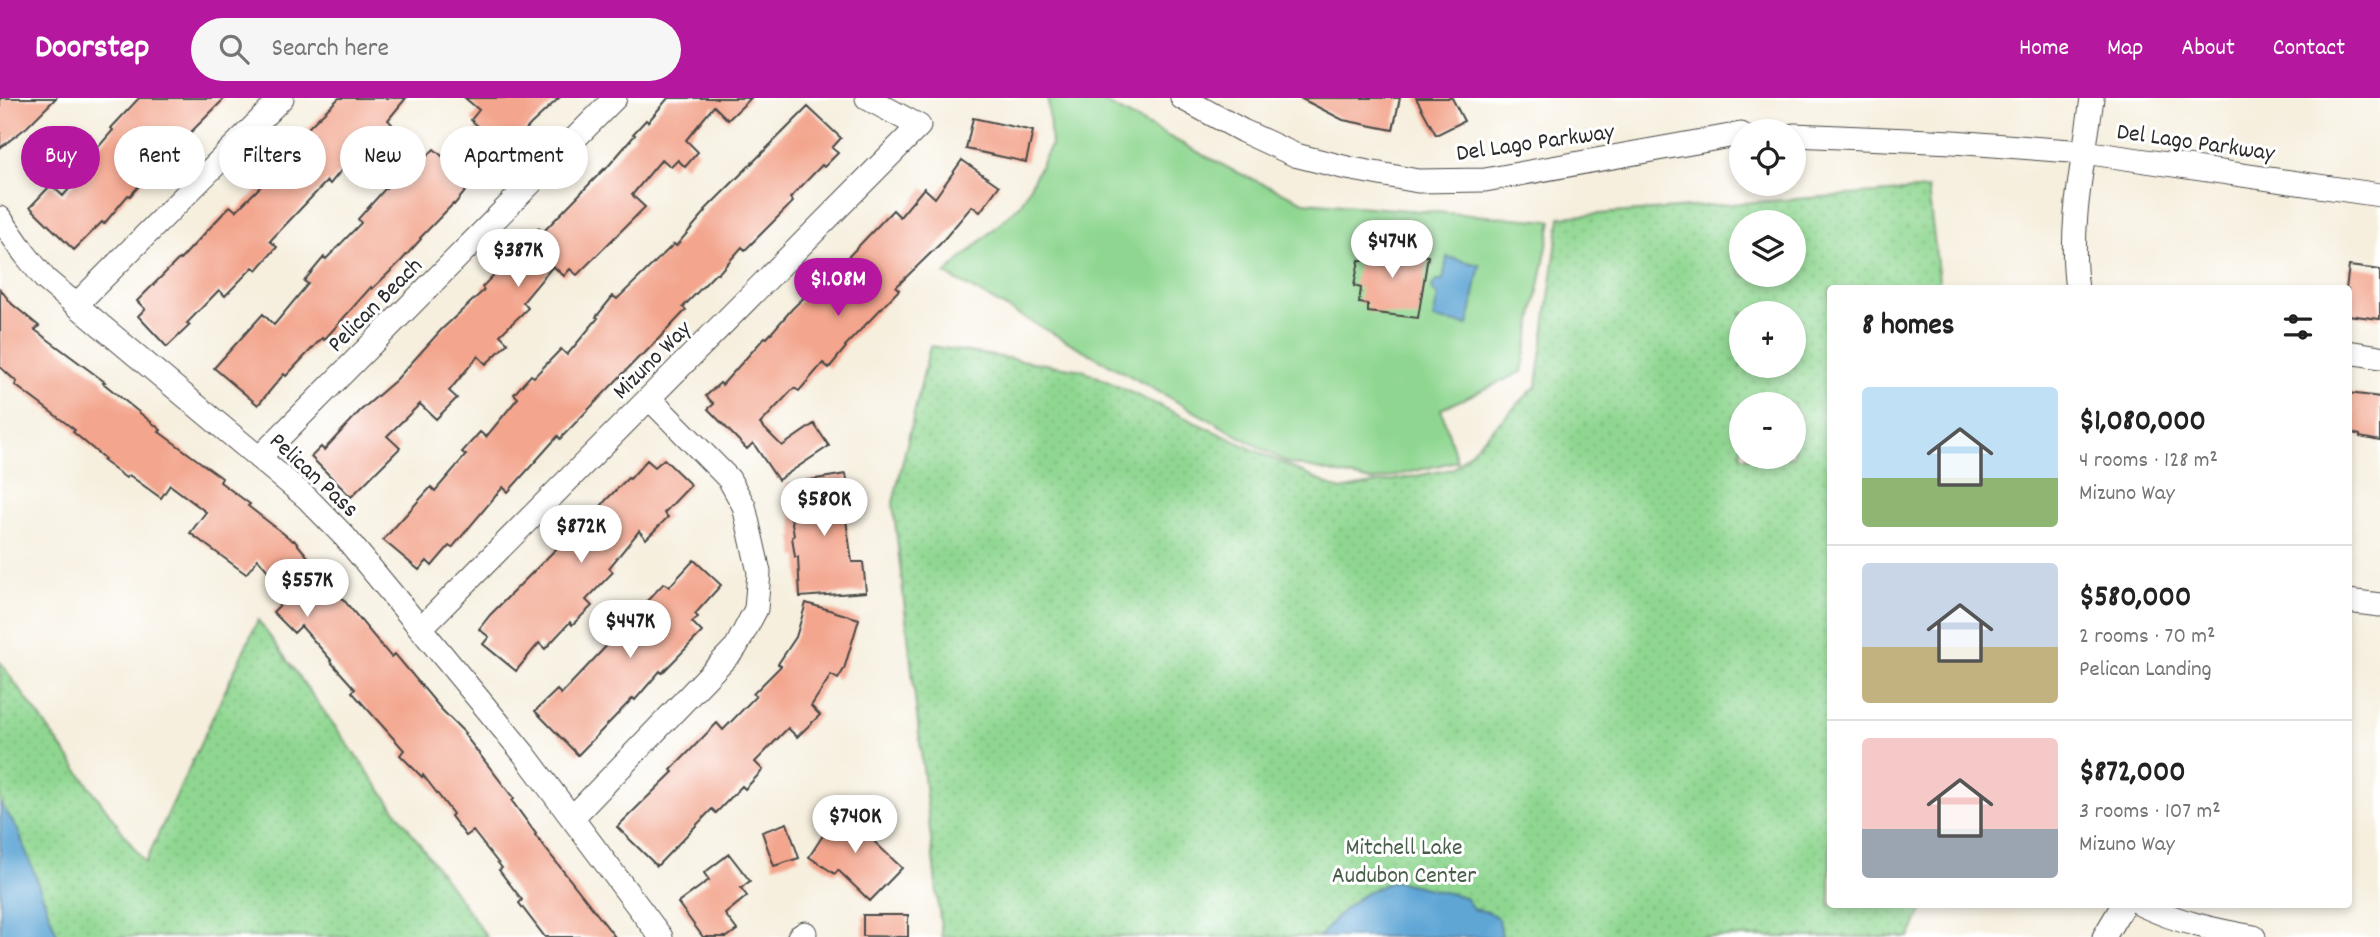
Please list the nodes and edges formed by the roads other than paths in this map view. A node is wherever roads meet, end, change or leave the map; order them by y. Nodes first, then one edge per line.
1 (282, 98) edge
2 (615, 98) edge
3 (867, 98) edge
4 (1182, 98) edge
5 (2092, 98) edge
6 (1729, 136) edge
7 (1806, 136) edge
8 (2084, 152) junction
9 (2380, 195) edge
10 (0, 218) edge
11 (2076, 285) edge
12 (76, 305) junction
13 (2352, 353) edge
14 (2380, 357) edge
15 (649, 398) junction
16 (259, 458) junction
17 (2352, 602) edge
18 (2380, 605) edge
19 (421, 628) junction
20 (572, 818) junction
21 (2121, 908) edge
22 (2150, 908) edge
23 (661, 937) edge
24 (2104, 937) edge
25 (2254, 937) edge

1 - 12 street
2 - 16 street, Pelican Beach
3 - 15 street, Mizuno Way
4 - 6 street, Del Lago Parkway
5 - 8 street
7 - 8 street, Del Lago Parkway
8 - 9 street, Del Lago Parkway
8 - 11 street
10 - 12 street, Pelican Pass
12 - 16 street, Pelican Pass
13 - 14 street
15 - 19 street, Mizuno Way
15 - 20 street
16 - 19 street, Pelican Pass
17 - 18 street
19 - 20 street, Pelican Pass
20 - 23 street, Pelican Pass
21 - 24 street
22 - 25 street

